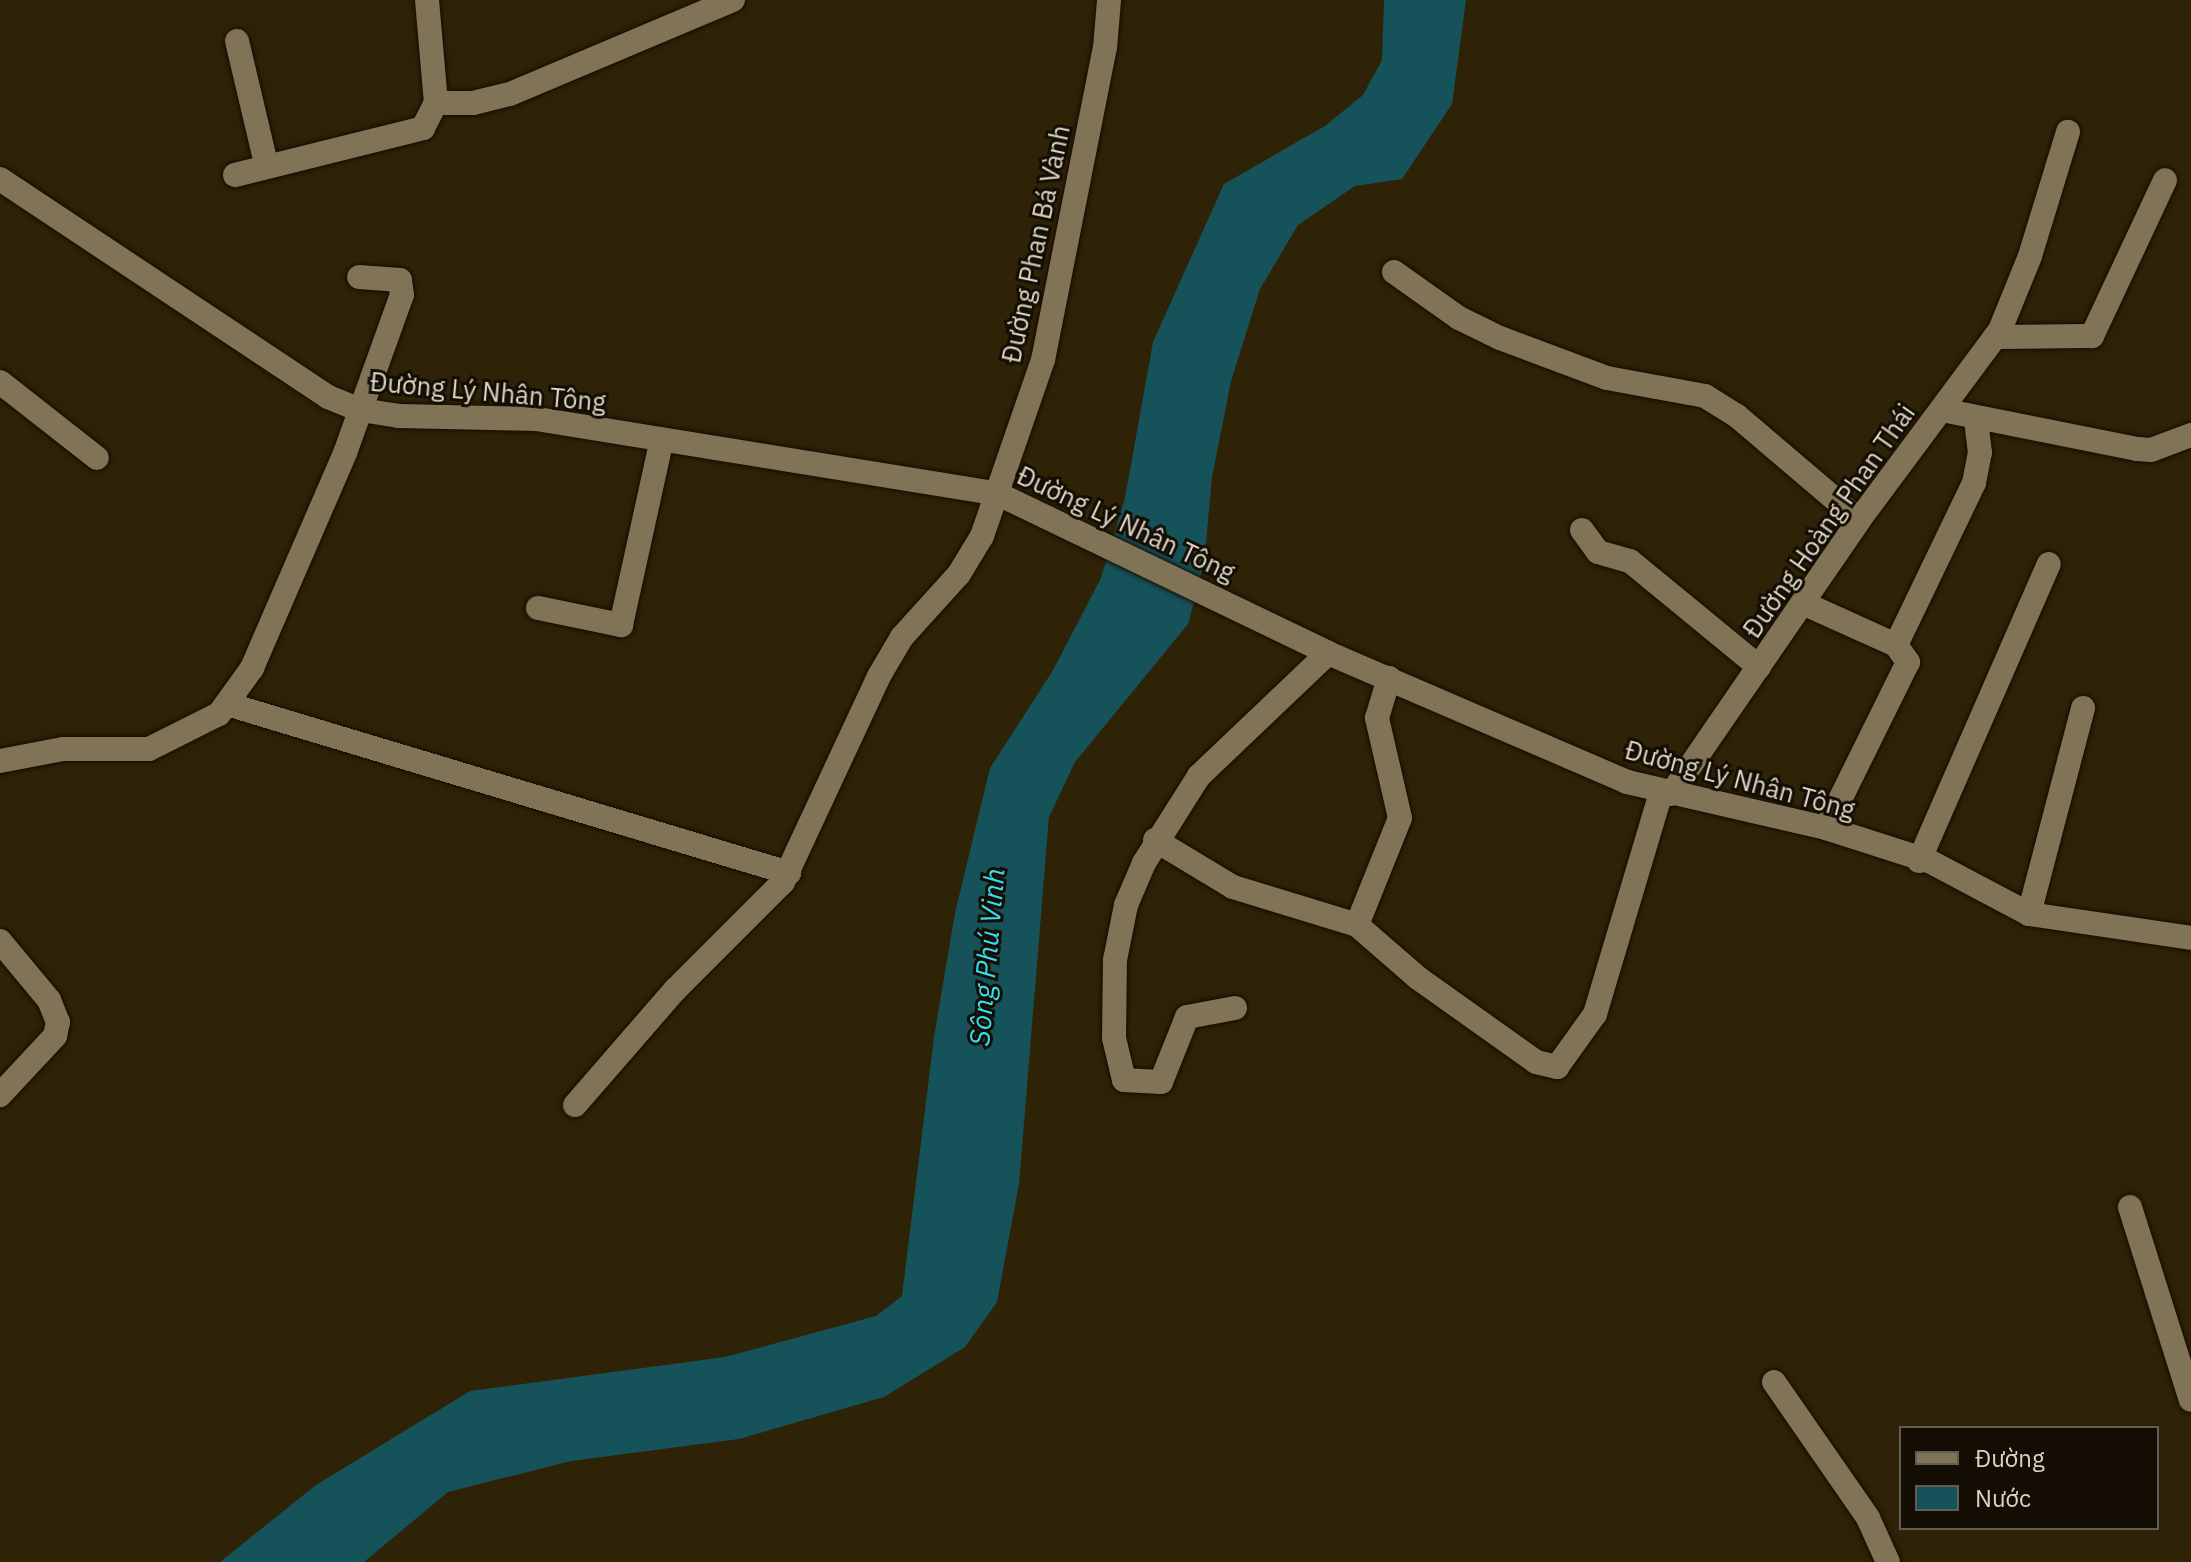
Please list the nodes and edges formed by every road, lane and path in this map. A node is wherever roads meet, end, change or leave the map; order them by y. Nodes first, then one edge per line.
1 (427, 0) edge
2 (733, 0) edge
3 (1109, 0) edge
4 (237, 41) dead end
5 (433, 110) junction
6 (2068, 132) dead end
7 (266, 164) junction
8 (235, 175) dead end
9 (0, 179) edge
10 (2165, 180) dead end
11 (1394, 272) dead end
12 (359, 277) dead end
13 (1995, 337) junction
14 (0, 382) edge
15 (361, 410) junction
16 (1942, 410) junction
17 (1976, 418) junction
18 (2191, 435) edge
19 (662, 439) junction
20 (97, 458) dead end
21 (998, 494) junction
22 (1859, 520) junction
23 (1582, 530) dead end
24 (2049, 564) dead end
25 (1805, 604) junction
26 (538, 608) dead end
27 (1896, 645) junction
28 (1328, 653) junction
29 (1759, 667) junction
30 (1389, 678) junction
31 (227, 704) junction
32 (2083, 708) dead end
33 (0, 761) edge
34 (1666, 793) junction
35 (1826, 828) junction
36 (1155, 840) junction
37 (1919, 861) junction
38 (789, 873) junction
39 (2029, 914) junction
40 (1357, 925) junction
41 (2191, 938) edge
42 (0, 941) edge
43 (1235, 1008) dead end
44 (0, 1095) edge
45 (575, 1105) dead end
46 (2130, 1207) dead end
47 (1774, 1382) dead end
48 (2191, 1400) edge
49 (1888, 1562) edge

1 - 5 street
2 - 5 street
3 - 21 street, Đường Phan Bá Vành
4 - 7 street
5 - 7 street
6 - 13 street
7 - 8 street
9 - 15 street, Đường Lý Nhân Tông
10 - 13 street
11 - 22 street
12 - 15 street
13 - 16 street
14 - 20 street
15 - 19 street, Đường Lý Nhân Tông
15 - 31 street
16 - 17 street, Đường Hoàng Phan Thái
16 - 22 street, Đường Hoàng Phan Thái
17 - 18 street, Đường Hoàng Phan Thái
17 - 27 street
19 - 21 street, Đường Lý Nhân Tông
19 - 26 street
21 - 28 street, Đường Lý Nhân Tông
21 - 38 street, Đường Phan Bá Vành
22 - 25 street, Đường Hoàng Phan Thái
23 - 29 street
24 - 37 street
25 - 27 street
25 - 29 street, Đường Hoàng Phan Thái
27 - 35 street
28 - 30 street, Đường Lý Nhân Tông
28 - 36 street
29 - 34 street, Đường Hoàng Phan Thái
30 - 34 street, Đường Lý Nhân Tông
30 - 40 street
31 - 33 street
31 - 38 street
32 - 39 street
34 - 35 street, Đường Lý Nhân Tông
34 - 40 street, Đường Hoàng Phan Thái
35 - 37 street, Đường Lý Nhân Tông
36 - 40 street
36 - 43 street
37 - 39 street, Đường Lý Nhân Tông
38 - 45 street, Đường Phan Bá Vành
39 - 41 street, Đường Lý Nhân Tông
42 - 44 street
46 - 48 street
47 - 49 street

